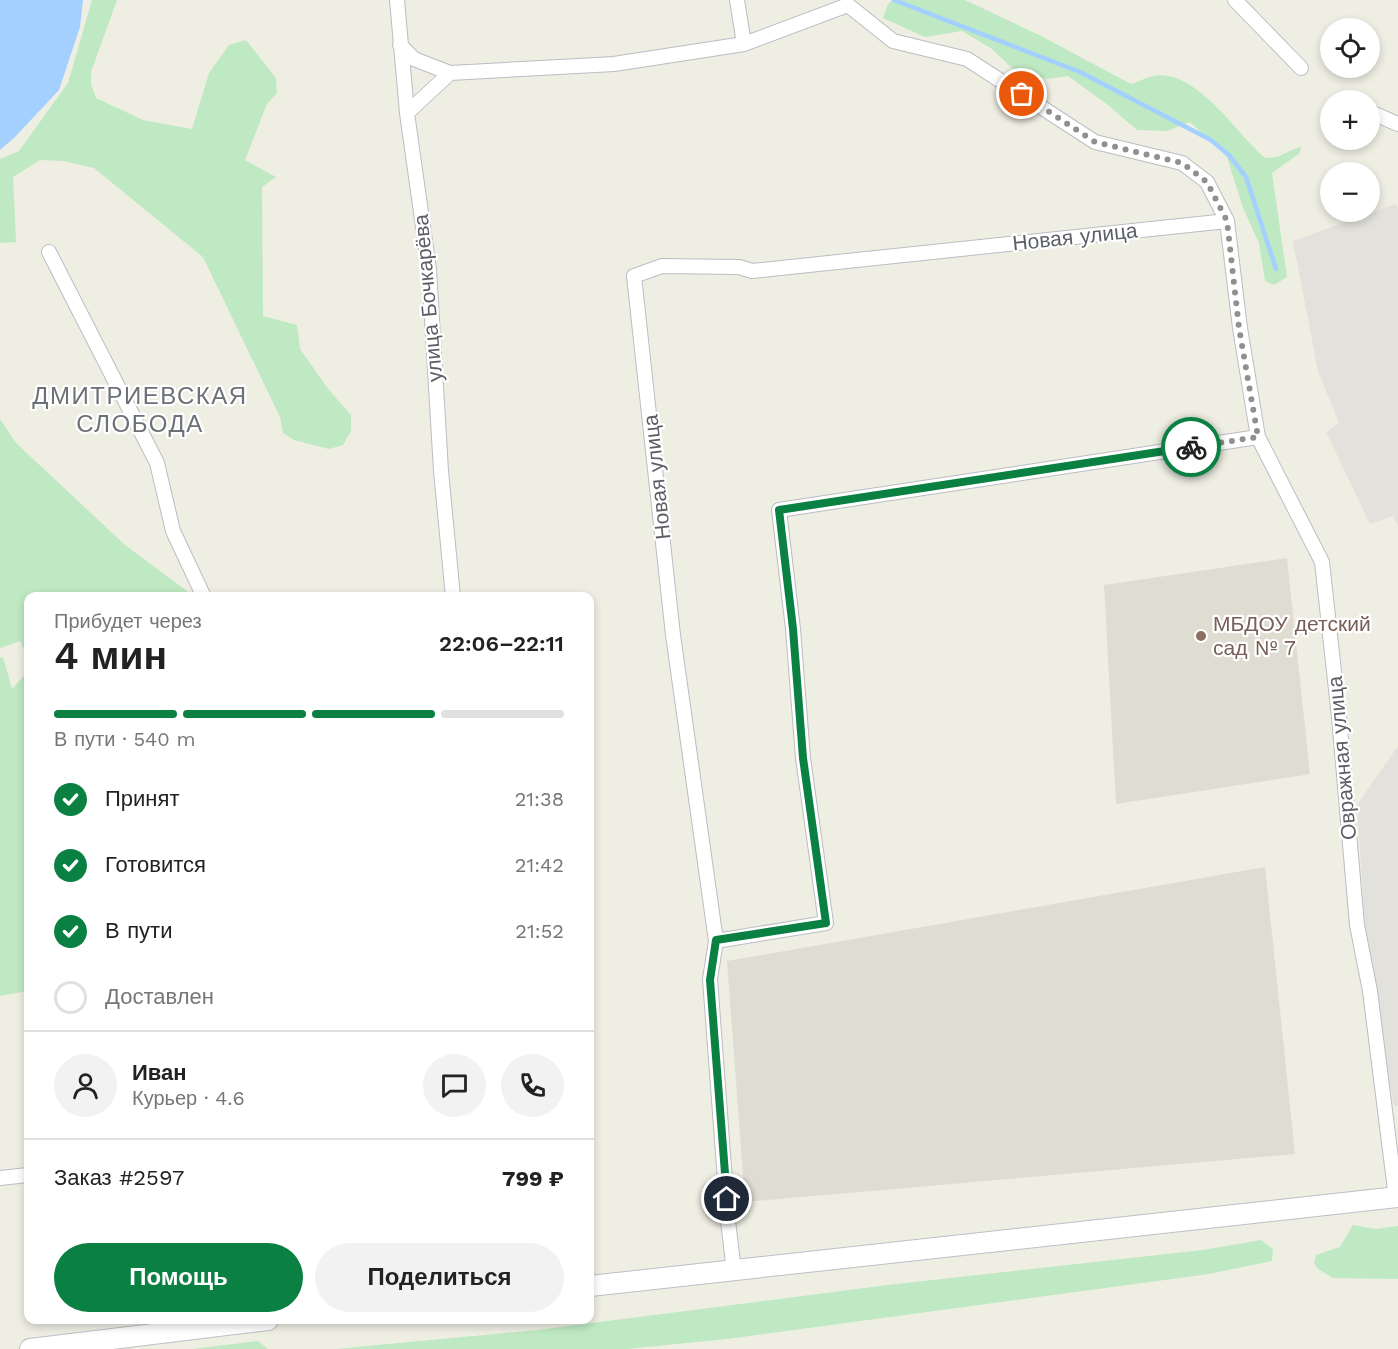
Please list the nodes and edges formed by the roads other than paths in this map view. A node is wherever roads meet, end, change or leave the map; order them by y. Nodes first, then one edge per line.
1 (397, 0) edge
2 (737, 0) edge
3 (1235, 0) edge
4 (744, 44) junction
5 (400, 45) junction
6 (1301, 68) dead end
7 (450, 74) junction
8 (407, 113) junction
9 (1380, 116) edge
10 (1398, 124) edge
11 (1227, 221) junction
12 (49, 252) dead end
13 (1258, 437) junction
14 (202, 592) edge
15 (453, 592) edge
16 (716, 940) junction
17 (24, 1175) edge
18 (0, 1178) edge
19 (1397, 1197) edge
20 (734, 1271) junction
21 (594, 1286) edge
22 (235, 1324) edge
23 (30, 1349) edge

1 - 5 street, улица Бочкарёва
2 - 4 street
3 - 6 street
4 - 7 street
4 - 11 street, Овражная улица
5 - 7 street
5 - 8 street, улица Бочкарёва
7 - 8 street
8 - 15 street, улица Бочкарёва
9 - 10 street
11 - 13 street, Овражная улица
11 - 16 street, Новая улица
12 - 14 street
13 - 16 street
13 - 19 street, Овражная улица
16 - 20 street, Новая улица
17 - 18 street
19 - 20 main road
20 - 21 main road
22 - 23 main road

